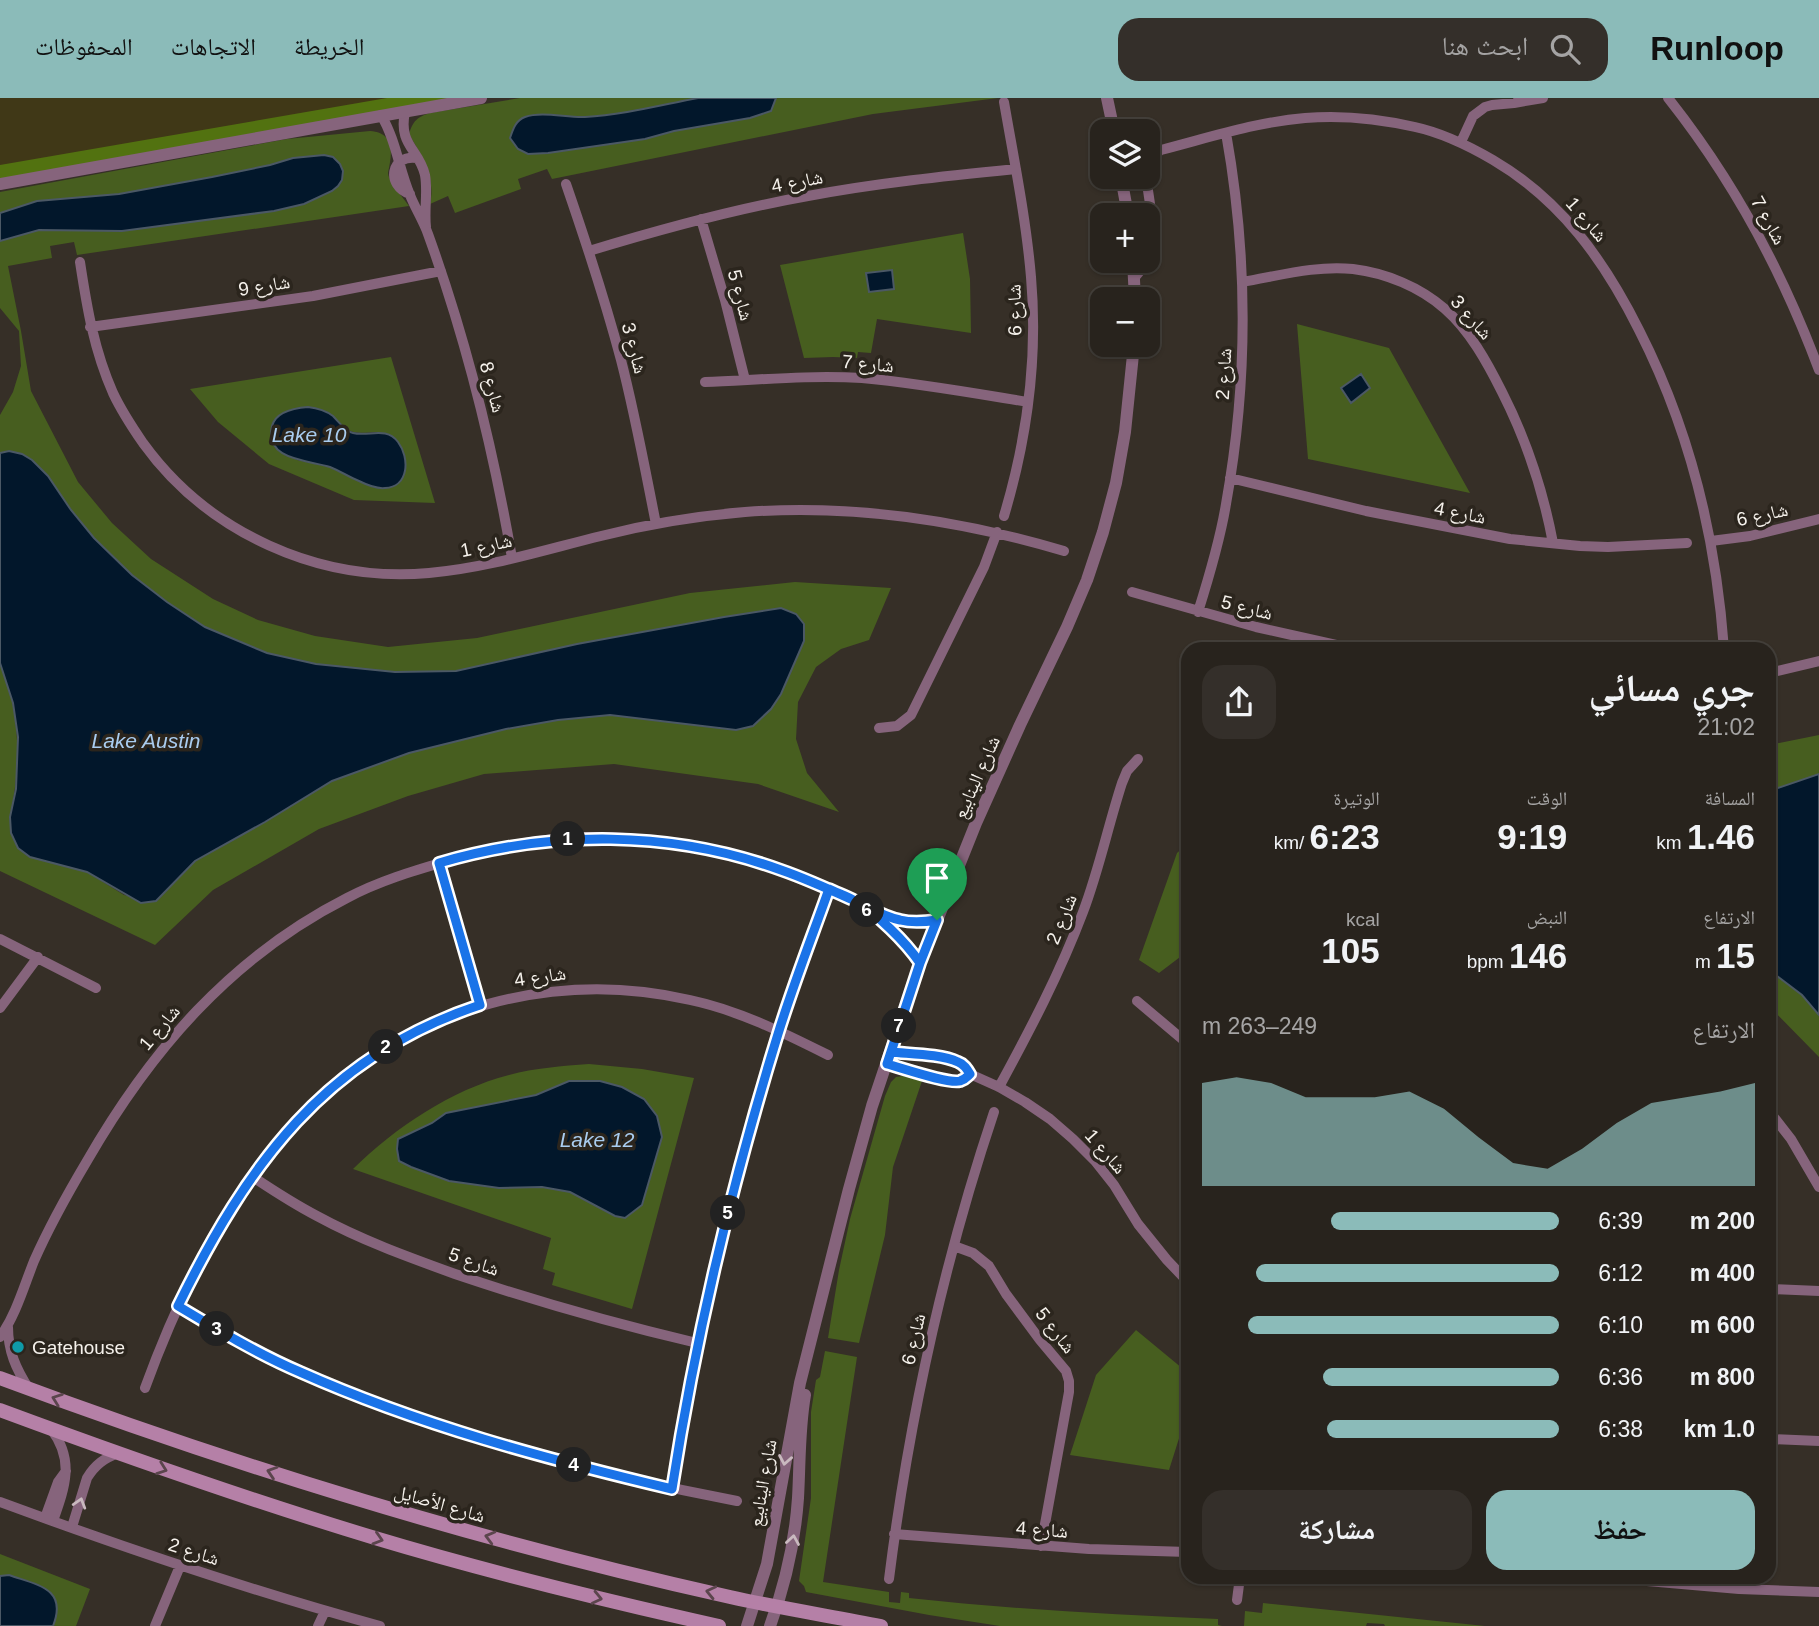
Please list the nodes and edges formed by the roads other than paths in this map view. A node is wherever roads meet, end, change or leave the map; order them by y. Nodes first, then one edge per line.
1 (481, 98) edge
2 (1107, 98) edge
3 (1543, 98) edge
4 (1668, 98) edge
5 (1004, 102) dead end
6 (405, 112) junction
7 (381, 115) junction
8 (1112, 119) edge
9 (1226, 133) junction
10 (1461, 142) junction
11 (1161, 150) edge
12 (417, 158) junction
13 (399, 163) junction
14 (1016, 169) junction
15 (0, 184) edge
16 (566, 184) dead end
17 (1148, 189) edge
18 (425, 190) junction
19 (409, 194) junction
20 (701, 219) junction
21 (426, 230) junction
22 (589, 251) junction
23 (80, 262) dead end
24 (441, 271) junction
25 (1134, 273) edge
26 (1135, 277) junction
27 (1242, 282) junction
28 (1135, 287) edge
29 (90, 327) junction
30 (1133, 357) edge
31 (1819, 370) edge
32 (746, 380) junction
33 (705, 382) dead end
34 (1028, 402) junction
35 (1230, 478) junction
36 (1004, 516) dead end
37 (1819, 519) edge
38 (656, 524) junction
39 (997, 532) junction
40 (1711, 541) junction
41 (1553, 543) junction
42 (1687, 544) dead end
43 (1064, 551) dead end
44 (512, 558) junction
45 (1132, 592) dead end
46 (1198, 612) junction
47 (1320, 642) edge
48 (1723, 642) edge
49 (1819, 661) edge
50 (1776, 671) edge
51 (879, 728) dead end
52 (1138, 759) dead end
53 (439, 863) junction
54 (829, 889) junction
55 (856, 901) junction
56 (937, 920) junction
57 (0, 939) edge
58 (38, 957) junction
59 (920, 963) junction
60 (96, 988) dead end
61 (1137, 1001) dead end
62 (480, 1005) junction
63 (0, 1008) edge
64 (779, 1032) junction
65 (1181, 1038) edge
66 (828, 1055) dead end
67 (889, 1058) junction
68 (970, 1074) junction
69 (999, 1087) junction
70 (994, 1112) dead end
71 (1776, 1120) edge
72 (253, 1177) junction
73 (1819, 1187) edge
74 (954, 1246) junction
75 (1181, 1275) edge
76 (1776, 1289) edge
77 (1819, 1291) edge
78 (178, 1306) junction
79 (8, 1326) junction
80 (0, 1337) edge
81 (697, 1343) junction
82 (811, 1346) junction
83 (0, 1378) edge
84 (145, 1388) dead end
85 (29, 1389) junction
86 (0, 1410) edge
87 (51, 1429) junction
88 (1776, 1440) edge
89 (1819, 1441) edge
90 (119, 1453) junction
91 (65, 1471) junction
92 (87, 1478) junction
93 (672, 1489) junction
94 (737, 1501) dead end
95 (0, 1502) edge
96 (49, 1519) junction
97 (72, 1527) junction
98 (894, 1534) junction
99 (1041, 1546) junction
100 (1181, 1552) edge
101 (180, 1566) junction
102 (888, 1579) dead end
103 (1239, 1584) edge
104 (1681, 1584) edge
105 (1819, 1592) edge
106 (1237, 1600) dead end
107 (756, 1602) junction
108 (778, 1606) junction
109 (325, 1611) junction
110 (155, 1626) edge
111 (318, 1626) edge
112 (380, 1626) edge
113 (719, 1626) edge
114 (747, 1626) edge
115 (771, 1626) edge
116 (881, 1626) edge

1 - 6 street
2 - 8 street
3 - 10 street
4 - 31 street, شارع 7
5 - 14 street, شارع 6
6 - 7 street
6 - 12 street, شارع 8
7 - 13 street
7 - 15 street
9 - 10 street, شارع 1
9 - 11 street, شارع 1
9 - 27 street, شارع 2
10 - 40 street, شارع 1
12 - 13 street
12 - 18 street, شارع 8
13 - 19 street
14 - 20 street, شارع 4
14 - 34 street, شارع 6
16 - 22 street, شارع 3
17 - 26 street
18 - 19 street
18 - 21 street, شارع 8
19 - 21 street, شارع 8
20 - 22 street, شارع 4
20 - 32 street, شارع 5
21 - 24 street, شارع 8
22 - 38 street, شارع 3
23 - 29 street, شارع 1
24 - 29 street, شارع 9
24 - 44 street, شارع 8
25 - 26 street
26 - 28 street
27 - 35 street, شارع 2
27 - 41 street, شارع 3
29 - 44 street, شارع 1
30 - 56 street, شارع الينابيع
32 - 33 street, شارع 7
32 - 34 street, شارع 7
34 - 36 street, شارع 6
35 - 41 street, شارع 4
35 - 46 street, شارع 2
37 - 40 street, شارع 6
38 - 39 street, شارع 1
38 - 44 street, شارع 1
39 - 43 street, شارع 1
39 - 51 street
40 - 48 street, شارع 1
41 - 42 street, شارع 4
45 - 46 street, شارع 5
46 - 47 street, شارع 5
49 - 50 street
52 - 69 street, شارع 2
53 - 54 street, شارع 1
53 - 62 street
53 - 79 street, شارع 1
54 - 55 street, شارع 1
54 - 64 street
55 - 56 street, شارع 1
55 - 59 street, شارع 1
56 - 59 street, شارع الينابيع
57 - 58 street
58 - 60 street
58 - 63 street
59 - 67 street, شارع الينابيع
61 - 65 street
62 - 64 street, شارع 4
62 - 72 street, شارع 4
64 - 66 street, شارع 4
64 - 81 street
67 - 68 street, شارع 1
67 - 68 street
67 - 82 street, شارع الينابيع
68 - 69 street, شارع 1
69 - 75 street, شارع 1
70 - 74 street, شارع 6
71 - 73 street
72 - 78 street, شارع 4
72 - 81 street, شارع 5
74 - 98 street, شارع 6
74 - 99 street, شارع 5
76 - 77 street
78 - 84 street, شارع 4
78 - 93 street
79 - 80 street, شارع 1
79 - 85 street, شارع 1
81 - 93 street
82 -> 107 street, شارع الينابيع
108 -> 82 street, شارع الينابيع
83 - 85 main road, شارع الأصايل
107 -> 85 main road, شارع الأصايل
86 - 87 main road
87 - 90 main road
87 - 91 street
88 - 89 street
90 - 92 street
90 -> 113 main road
91 - 92 street
91 - 96 street
97 -> 92 street
93 - 94 street
95 - 96 street, شارع 2
96 - 97 street, شارع 2
97 - 101 street, شارع 2
98 - 99 street, شارع 4
98 - 102 street, شارع 6
99 - 100 street, شارع 4
101 - 109 street, شارع 2
101 - 110 street
103 - 106 street
104 - 105 street
107 - 108 main road, شارع الأصايل
107 - 114 street, شارع الينابيع
108 - 115 street, شارع الينابيع
108 - 116 main road, شارع الأصايل
109 - 111 street
109 - 112 street, شارع 2

